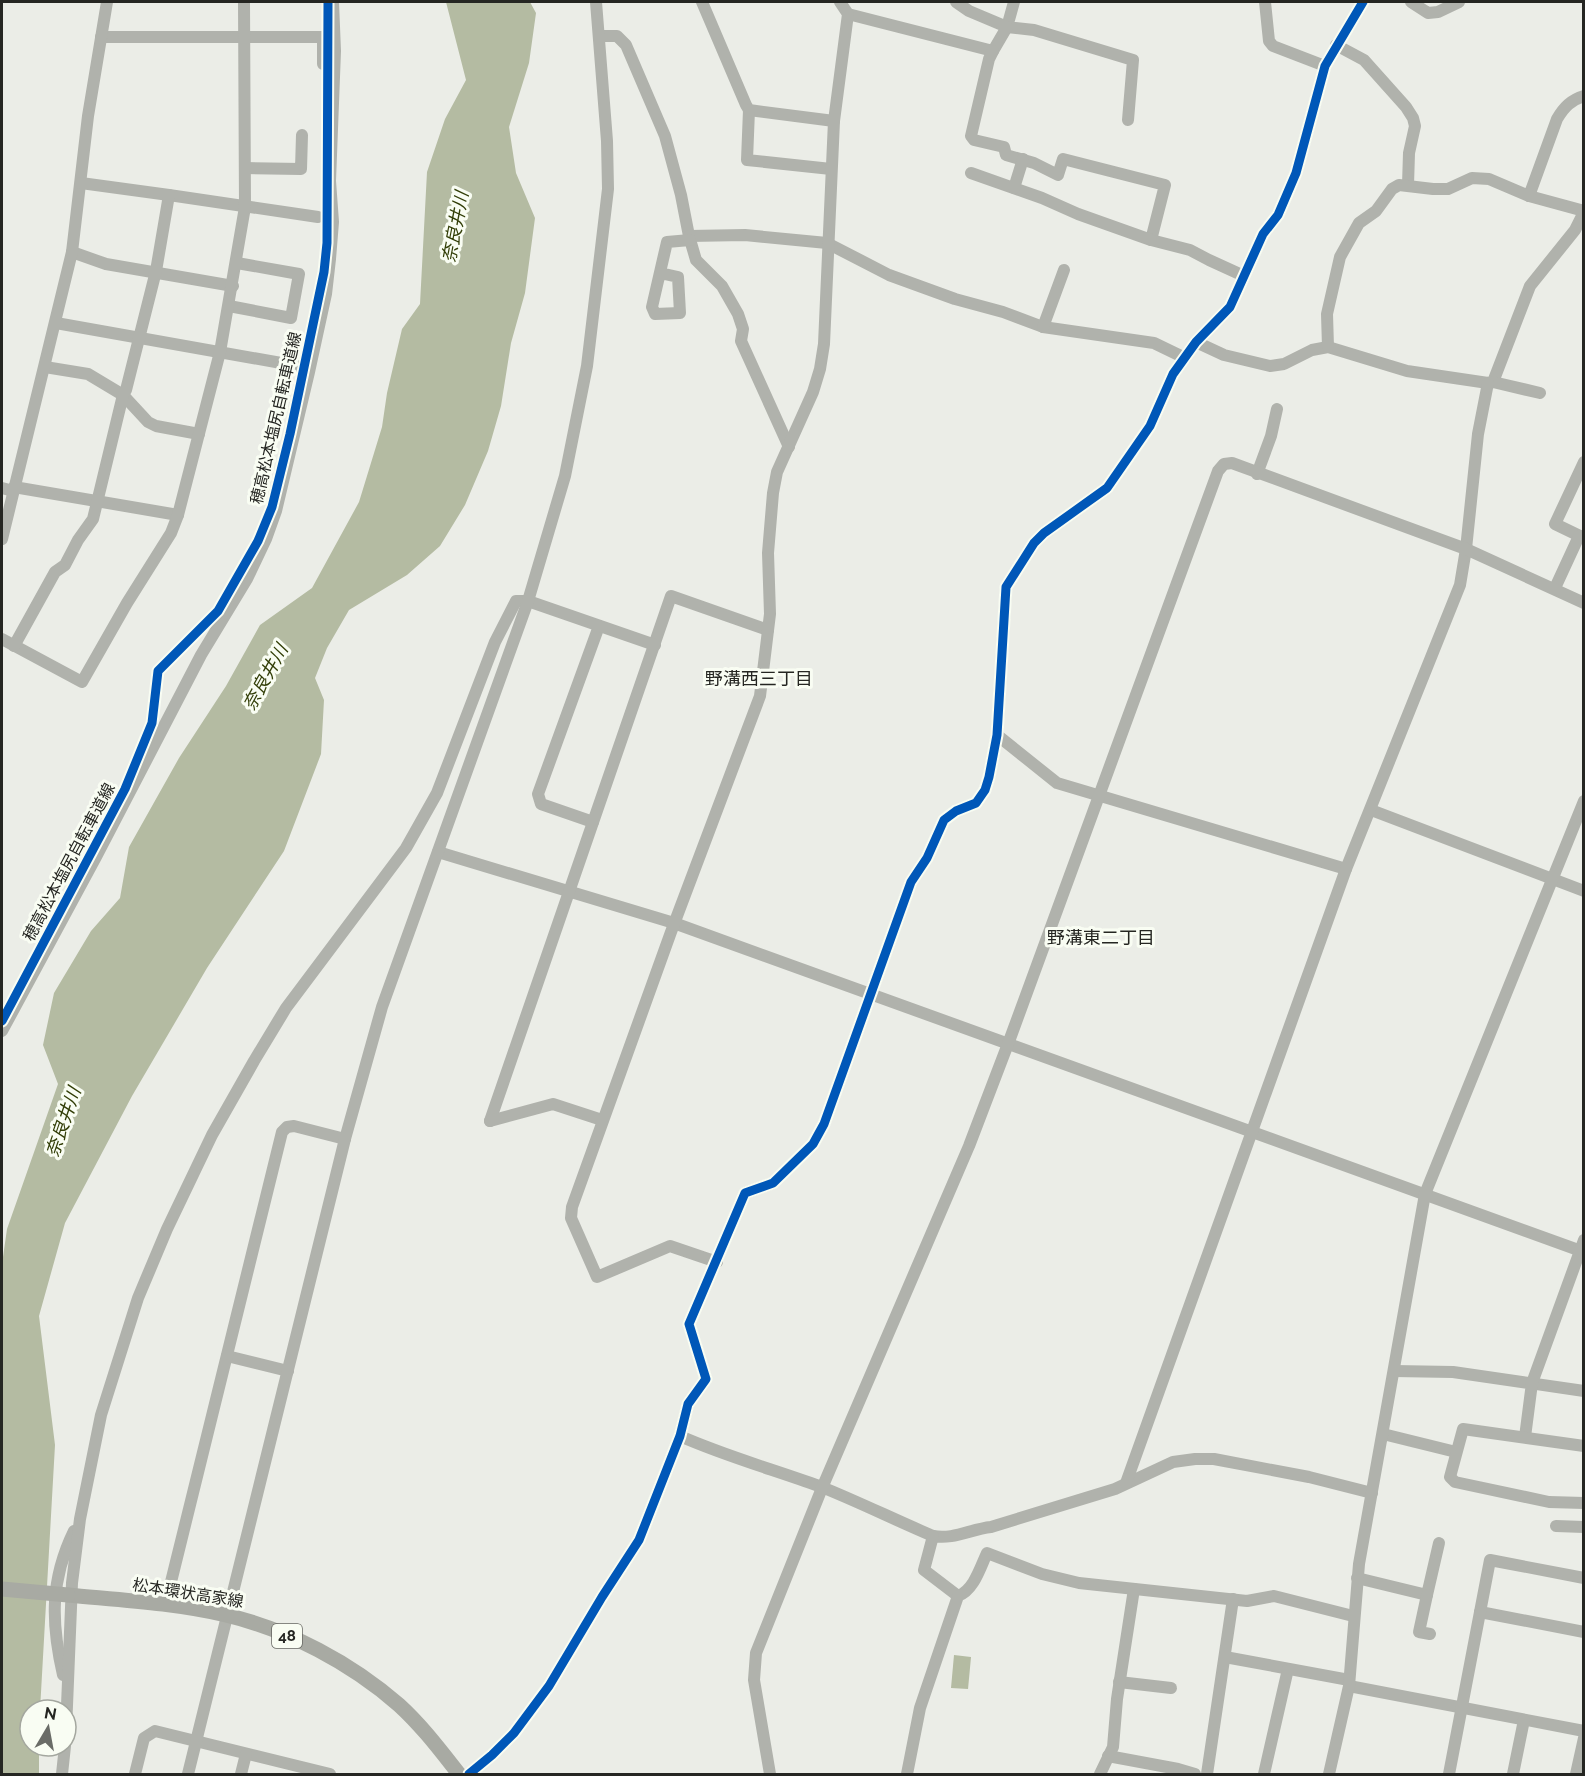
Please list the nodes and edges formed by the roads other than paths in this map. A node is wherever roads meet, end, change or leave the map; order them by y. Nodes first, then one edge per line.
1 (107, 2) edge
2 (244, 2) edge
3 (333, 2) edge
4 (596, 2) edge
5 (702, 2) edge
6 (840, 2) edge
7 (956, 2) edge
8 (1014, 2) edge
9 (1265, 2) edge
10 (1363, 2) edge
11 (1411, 2) edge
12 (1459, 2) edge
13 (848, 14) junction
14 (1007, 27) junction
15 (599, 36) junction
16 (101, 37) junction
17 (244, 38) junction
18 (1336, 45) junction
19 (993, 51) junction
20 (323, 64) dead end
21 (1325, 66) junction
22 (1584, 96) edge
23 (749, 110) junction
24 (1128, 120) dead end
25 (834, 121) junction
26 (302, 135) dead end
27 (1023, 159) junction
28 (245, 168) junction
29 (831, 169) junction
30 (971, 172) dead end
31 (81, 183) junction
32 (1408, 185) junction
33 (1014, 188) junction
34 (169, 195) junction
35 (1529, 196) junction
36 (245, 207) junction
37 (1584, 212) edge
38 (318, 217) dead end
39 (689, 238) junction
40 (1151, 240) junction
41 (827, 243) junction
42 (72, 252) junction
43 (237, 263) junction
44 (1064, 270) dead end
45 (156, 271) junction
46 (660, 273) dead end
47 (1244, 276) junction
48 (233, 286) junction
49 (229, 306) junction
50 (56, 323) junction
51 (1043, 327) junction
52 (140, 338) junction
53 (1196, 342) junction
54 (1328, 347) junction
55 (220, 352) junction
56 (1185, 358) junction
57 (298, 366) dead end
58 (45, 367) junction
59 (1490, 383) junction
60 (1540, 393) dead end
61 (123, 395) junction
62 (1277, 409) dead end
63 (199, 434) junction
64 (789, 447) junction
65 (1584, 462) edge
66 (1257, 474) junction
67 (10, 489) edge
68 (97, 502) junction
69 (178, 516) junction
70 (1581, 537) edge
71 (2, 538) edge
72 (1466, 549) junction
73 (1555, 588) junction
74 (528, 601) junction
75 (1584, 603) edge
76 (599, 626) junction
77 (768, 630) junction
78 (2, 639) edge
79 (655, 645) junction
80 (15, 646) junction
81 (997, 735) junction
82 (1100, 795) junction
83 (1584, 801) edge
84 (1371, 810) junction
85 (593, 822) junction
86 (438, 852) junction
87 (1346, 869) junction
88 (1552, 879) junction
89 (569, 891) junction
90 (1584, 891) edge
91 (674, 923) junction
92 (871, 995) junction
93 (2, 1031) edge
94 (1008, 1045) junction
95 (602, 1120) junction
96 (1251, 1132) junction
97 (345, 1139) junction
98 (1425, 1194) junction
99 (1582, 1247) edge
100 (717, 1262) junction
101 (227, 1356) junction
102 (288, 1371) junction
103 (1394, 1371) junction
104 (1532, 1383) junction
105 (1584, 1391) edge
106 (1383, 1434) junction
107 (680, 1436) junction
108 (1525, 1437) junction
109 (1584, 1446) edge
110 (1456, 1452) junction
111 (1126, 1483) junction
112 (822, 1488) junction
113 (1372, 1493) junction
114 (1584, 1503) edge
115 (80, 1519) junction
116 (1556, 1526) dead end
117 (1584, 1527) edge
118 (933, 1536) junction
119 (1439, 1544) dead end
120 (1357, 1578) junction
121 (1584, 1578) edge
122 (170, 1586) dead end
123 (2, 1589) edge
124 (1134, 1589) junction
125 (70, 1595) junction
126 (1427, 1595) junction
127 (958, 1596) junction
128 (1233, 1599) junction
129 (1480, 1612) junction
130 (226, 1615) junction
131 (1353, 1616) junction
132 (1584, 1632) edge
133 (1430, 1634) dead end
134 (1225, 1657) junction
135 (1288, 1669) junction
136 (67, 1680) junction
137 (1119, 1682) junction
138 (1349, 1683) junction
139 (1172, 1688) dead end
140 (68, 1698) edge
141 (1462, 1707) junction
142 (1524, 1720) junction
143 (1584, 1731) edge
144 (1584, 1738) edge
145 (196, 1742) junction
146 (246, 1754) junction
147 (1108, 1756) junction
148 (64, 1758) edge
149 (62, 1774) edge
150 (135, 1774) edge
151 (188, 1774) edge
152 (241, 1774) edge
153 (330, 1774) edge
154 (459, 1774) edge
155 (469, 1774) edge
156 (770, 1774) edge
157 (907, 1774) edge
158 (1100, 1774) edge
159 (1195, 1774) edge
160 (1207, 1774) edge
161 (1264, 1774) edge
162 (1329, 1774) edge
163 (1449, 1774) edge
164 (1513, 1774) edge
165 (1576, 1774) edge

1 - 16 street
2 - 17 street
3 - 93 street
4 - 15 street
5 - 23 street
6 - 13 street
7 - 14 street
8 - 14 street
9 - 21 street
10 - 18 street
11 - 12 street
13 - 19 street
13 - 25 street
14 - 19 street
14 - 24 street
15 - 39 street
15 - 74 street
16 - 17 street
16 - 31 street
17 - 20 street
17 - 28 street
18 - 21 street
18 - 32 street
19 - 27 street
21 - 47 street
22 - 35 street
23 - 25 street
23 - 29 street
25 - 29 street
26 - 28 street
27 - 33 street
27 - 40 street
28 - 36 street
29 - 41 street
30 - 33 street
31 - 34 street
31 - 42 street
32 - 35 street
32 - 54 street
33 - 40 street
34 - 36 street
34 - 45 street
35 - 37 street
36 - 38 street
36 - 43 street
37 - 59 street
39 - 41 street
39 - 46 street
39 - 64 street
40 - 47 street
41 - 51 street
41 - 64 street
42 - 45 street
42 - 50 street
43 - 48 street
43 - 49 street
44 - 51 street
45 - 48 street
45 - 52 street
47 - 53 street
48 - 49 street
49 - 55 street
50 - 52 street
50 - 58 street
51 - 56 street
52 - 55 street
52 - 61 street
53 - 54 street
53 - 56 street
54 - 59 street
55 - 57 street
55 - 63 street
56 - 81 street
58 - 61 street
58 - 67 street
59 - 60 street
59 - 72 street
61 - 63 street
61 - 68 street
62 - 66 street
63 - 69 street
64 - 77 street
65 - 70 street
66 - 72 street
66 - 82 street
67 - 68 street
67 - 71 street
68 - 69 street
68 - 80 street
69 - 80 street
70 - 73 street
72 - 73 street
72 - 84 street
73 - 75 street
74 - 76 street
74 - 86 street
74 - 115 street
76 - 79 street
76 - 85 street
77 - 79 street
77 - 91 street
78 - 80 street
79 - 85 street
81 - 82 street
81 - 92 street
82 - 87 street
82 - 94 street
83 - 88 street
84 - 87 street
84 - 88 street
85 - 89 street
86 - 89 street
86 - 97 street
87 - 96 street
88 - 90 street
88 - 98 street
89 - 91 street
89 - 95 street
91 - 92 street
91 - 95 street
92 - 94 street
92 - 100 street
94 - 96 street
94 - 112 street
95 - 100 street
96 - 98 street
96 - 111 street
97 - 101 street
97 - 102 street
98 - 99 street
98 - 103 street
99 - 104 street
100 - 107 street
101 - 102 street
101 - 122 street
102 - 130 street
103 - 104 street
103 - 106 street
104 - 105 street
104 - 108 street
106 - 110 street
106 - 113 street
107 - 112 street
107 - 155 street
108 - 109 street
108 - 110 street
110 - 114 street
111 - 113 street
111 - 118 street
112 - 118 street
112 - 156 street
113 - 120 street
115 - 125 street
115 - 136 street
116 - 117 street
118 - 127 street
119 - 126 street
120 - 126 street
120 - 131 street
121 - 129 street
123 - 125 main road, 松本環状高家線 / 48, bridge
124 - 127 street
124 - 128 street
124 - 137 street
125 - 130 main road, 松本環状高家線 / 48
125 - 136 street
126 - 133 street
127 - 157 street
128 - 131 street
128 - 134 street
129 - 132 street
129 - 141 street
130 - 145 street
130 - 154 main road, 松本環状高家線 / 48
131 - 138 street
134 - 135 street
134 - 160 street
135 - 138 street
135 - 161 street
136 - 140 street
137 - 139 street
137 - 147 street
138 - 141 street
138 - 162 street
141 - 142 street
141 - 163 street
142 - 143 street
142 - 164 street
144 - 165 street
145 - 146 street
145 - 150 street
145 - 151 street
146 - 152 street
146 - 153 street
147 - 158 street
147 - 159 street
148 - 149 street

